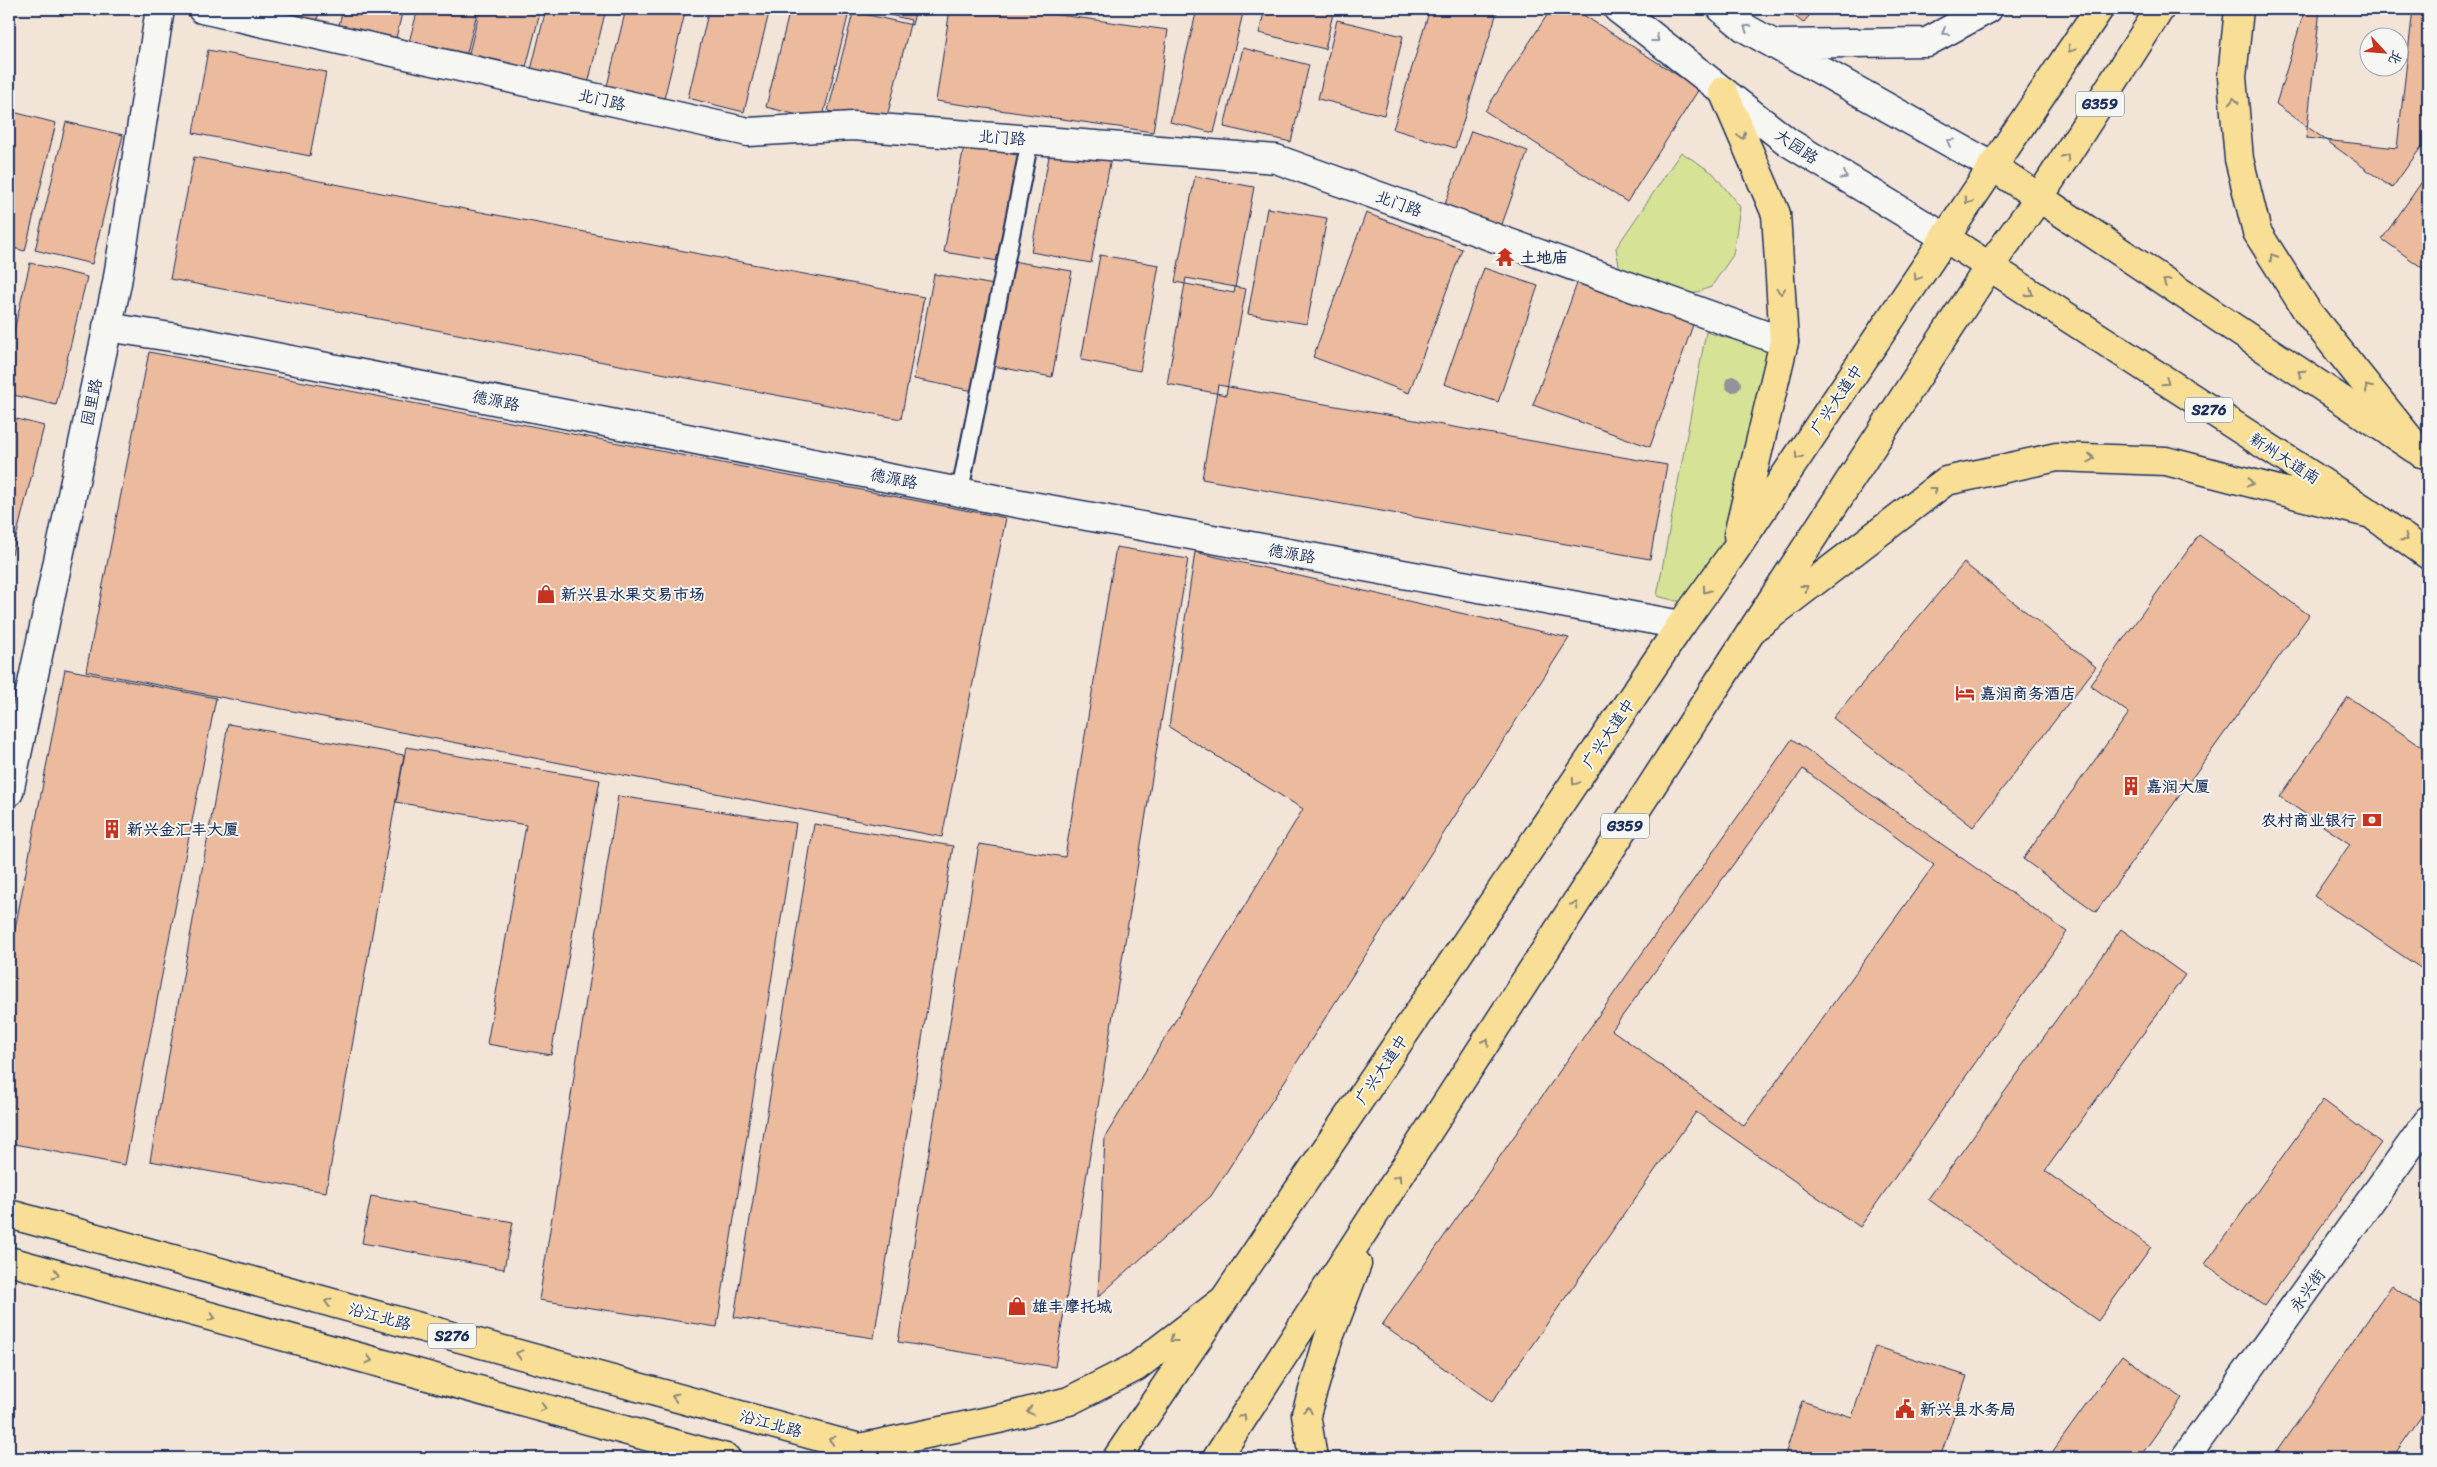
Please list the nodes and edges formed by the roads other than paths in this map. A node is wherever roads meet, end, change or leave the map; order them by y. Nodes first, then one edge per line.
1 (160, 9) edge
2 (202, 9) edge
3 (1618, 9) edge
4 (1722, 9) edge
5 (1988, 9) edge
6 (2099, 9) edge
7 (2160, 9) edge
8 (2239, 9) edge
9 (1774, 44) junction
10 (1723, 91) junction
11 (1030, 140) junction
12 (1992, 166) junction
13 (2040, 198) junction
14 (1944, 237) junction
15 (1989, 267) junction
16 (107, 327) junction
17 (1784, 342) junction
18 (2424, 456) edge
19 (960, 491) junction
20 (2371, 514) junction
21 (1733, 553) junction
22 (2428, 555) edge
23 (1681, 625) junction
24 (1752, 629) junction
25 (9, 792) edge
26 (2428, 1121) edge
27 (9, 1214) edge
28 (1375, 1214) junction
29 (9, 1261) edge
30 (1226, 1298) junction
31 (861, 1448) junction
32 (726, 1458) edge
33 (896, 1458) edge
34 (1117, 1458) edge
35 (1217, 1458) edge
36 (1313, 1458) edge
37 (2185, 1458) edge

1 - 16 street, 园里路
2 - 11 street, 北门路
3 -> 10 street, 大园路
9 -> 4 street
5 -> 9 street
6 -> 12 main road, 广兴大道中
13 -> 7 main road, G359
18 -> 8 main road
12 -> 9 street
10 -> 14 street, 大园路
10 -> 17 main road
11 - 17 street, 北门路
11 - 19 lane
12 - 13 main road
12 -> 14 main road, 广兴大道中
13 - 15 main road, G359
18 -> 13 main road
14 - 15 main road, 大园路 / S276
14 -> 21 main road, 广兴大道中
15 -> 20 main road, 新州大道南 / S276
15 - 24 main road, G359
16 - 19 street, 德源路
16 - 25 street, 园里路
17 - 21 main road
19 - 23 street, 德源路
20 -> 22 main road, 新州大道南 / S276
24 -> 20 main road
21 -> 23 main road, 广兴大道中
23 -> 30 main road, 广兴大道中
28 -> 24 main road, G359
26 - 37 street, 永兴街
31 -> 27 main road, 沿江北路 / S276
35 -> 28 main road, G359
36 -> 28 main road
29 -> 32 main road
30 -> 31 main road
30 - 34 main road, 广兴大道中
31 - 33 main road, 沿江北路 / S276

